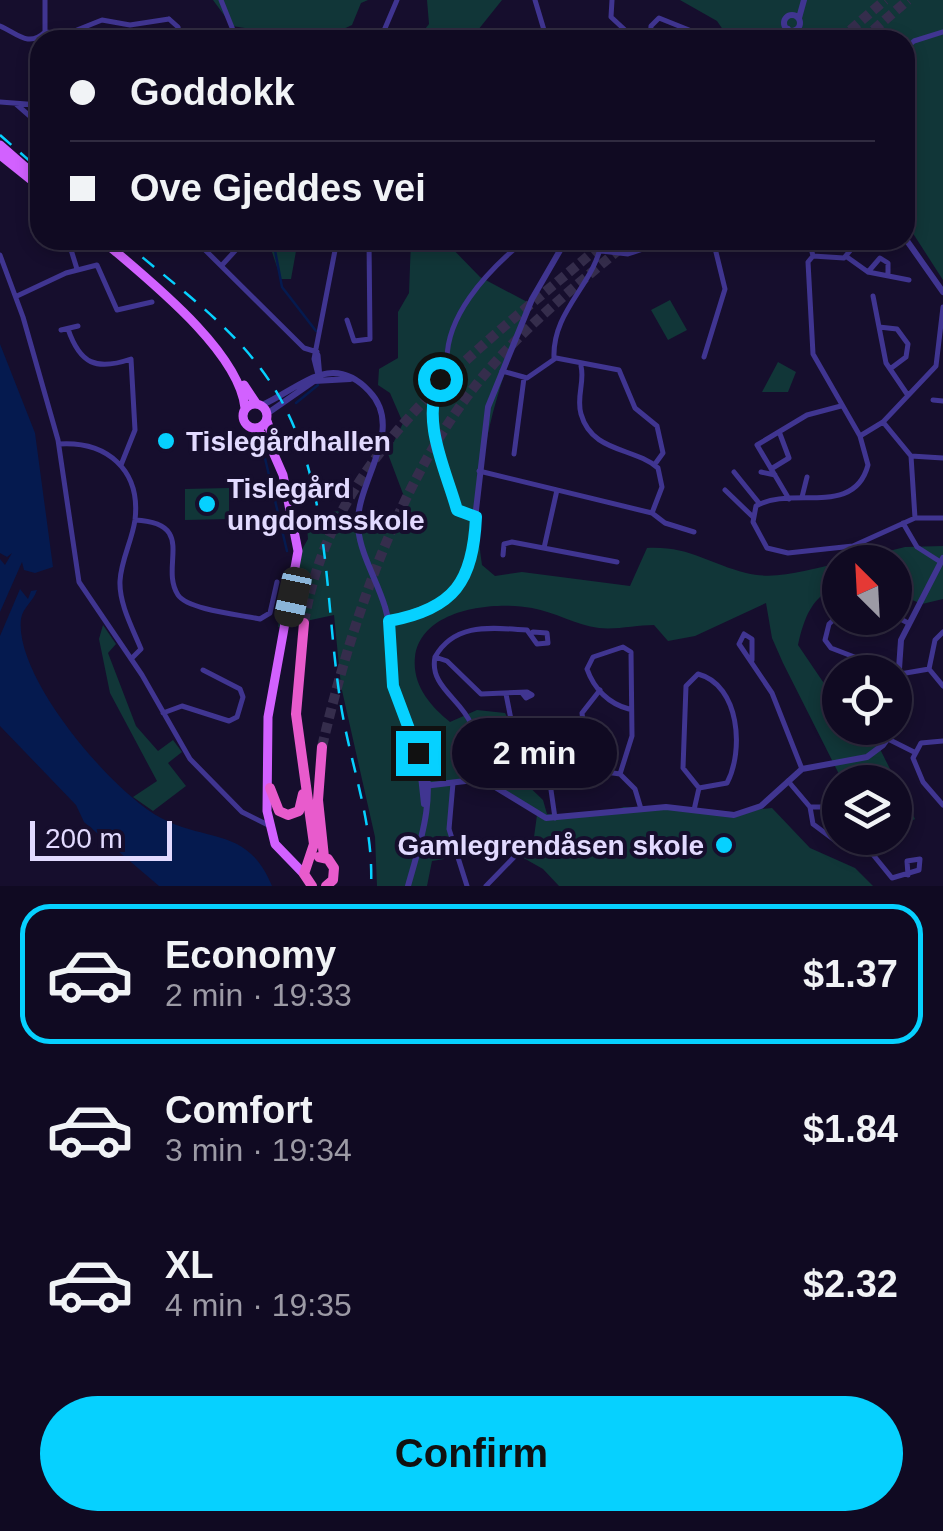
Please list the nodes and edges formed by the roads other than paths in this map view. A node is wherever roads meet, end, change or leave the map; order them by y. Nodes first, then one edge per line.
1 (45, 0) edge
2 (221, 0) edge
3 (397, 0) edge
4 (535, 0) edge
5 (612, 0) edge
6 (804, 1) edge
7 (793, 24) junction
8 (0, 26) edge
9 (45, 30) edge
10 (77, 30) edge
11 (178, 30) edge
12 (233, 30) edge
13 (384, 30) edge
14 (544, 30) edge
15 (625, 30) edge
16 (651, 30) edge
17 (690, 30) edge
18 (784, 30) edge
19 (797, 30) edge
20 (943, 32) edge
21 (30, 39) edge
22 (915, 41) edge
23 (0, 102) edge
24 (16, 104) junction
25 (30, 104) edge
26 (30, 116) edge
27 (0, 146) edge
28 (0, 155) edge
29 (30, 174) edge
30 (30, 176) edge
31 (71, 250) edge
32 (112, 250) edge
33 (121, 250) edge
34 (207, 250) edge
35 (236, 250) edge
36 (336, 250) edge
37 (370, 250) edge
38 (514, 250) edge
39 (560, 250) edge
40 (600, 250) joint
41 (640, 250) edge
42 (714, 250) edge
43 (811, 250) edge
44 (852, 250) edge
45 (913, 250) edge
46 (0, 255) edge
47 (813, 256) junction
48 (847, 257) junction
49 (224, 264) junction
50 (77, 270) junction
51 (868, 272) junction
52 (888, 274) junction
53 (909, 280) dead end
54 (943, 292) edge
55 (17, 296) junction
56 (873, 296) dead end
57 (152, 302) dead end
58 (943, 307) edge
59 (347, 320) dead end
60 (78, 326) dead end
61 (878, 327) junction
62 (317, 352) junction
63 (704, 357) dead end
64 (554, 358) junction
65 (581, 366) junction
66 (890, 369) junction
67 (939, 369) edge
68 (502, 371) junction
69 (319, 375) junction
70 (524, 378) junction
71 (907, 394) junction
72 (933, 400) dead end
73 (943, 401) edge
74 (841, 406) junction
75 (245, 408) junction
76 (263, 410) junction
77 (883, 422) junction
78 (256, 428) junction
79 (780, 433) junction
80 (860, 436) junction
81 (59, 444) junction
82 (514, 454) dead end
83 (911, 456) junction
84 (943, 458) edge
85 (655, 464) junction
86 (122, 465) junction
87 (479, 471) junction
88 (734, 472) dead end
89 (761, 472) dead end
90 (775, 475) junction
91 (807, 477) dead end
92 (769, 486) dead end
93 (557, 490) junction
94 (725, 490) dead end
95 (802, 498) junction
96 (789, 499) junction
97 (757, 506) junction
98 (652, 513) junction
99 (476, 517) junction
100 (753, 517) junction
101 (915, 518) junction
102 (943, 518) edge
103 (134, 520) junction
104 (904, 523) junction
105 (694, 532) dead end
106 (504, 534) dead end
107 (507, 542) junction
108 (544, 548) junction
109 (503, 556) dead end
110 (941, 560) edge
111 (617, 562) dead end
112 (277, 582) dead end
113 (912, 616) edge
114 (389, 621) junction
115 (304, 623) tunnel mouth
116 (533, 632) dead end
117 (943, 632) edge
118 (826, 635) edge
119 (851, 655) edge
120 (435, 657) junction
121 (131, 659) junction
122 (752, 660) junction
123 (929, 669) junction
124 (203, 670) dead end
125 (912, 672) edge
126 (943, 686) edge
127 (600, 690) junction
128 (522, 693) dead end
129 (506, 694) junction
130 (629, 709) junction
131 (163, 713) junction
132 (943, 741) edge
133 (880, 745) edge
134 (900, 745) edge
135 (322, 747) tunnel mouth
136 (914, 752) junction
137 (802, 769) junction
138 (303, 773) junction
139 (620, 774) junction
140 (477, 779) junction
141 (453, 782) junction
142 (788, 782) junction
143 (550, 784) junction
144 (427, 785) junction
145 (562, 786) dead end
146 (270, 788) junction
147 (699, 788) junction
148 (943, 805) edge
149 (822, 806) edge
150 (810, 807) junction
151 (641, 809) junction
152 (267, 810) junction
153 (694, 810) junction
154 (247, 816) junction
155 (555, 818) junction
156 (269, 826) junction
157 (822, 830) edge
158 (518, 853) dead end
159 (873, 855) edge
160 (316, 859) junction
161 (304, 874) junction
162 (908, 875) dead end
163 (329, 885) edge
164 (312, 886) edge
165 (408, 886) edge
166 (467, 886) edge
167 (486, 886) edge

1 - 9 street
2 - 12 street
3 - 13 street
4 - 14 street
5 - 15 street
6 - 7 street
7 - 18 street
7 - 19 street
8 - 21 street
10 - 11 street
16 - 17 street
20 - 22 street
23 - 24 street
24 - 25 street
24 - 26 street
27 - 29 main road
28 - 30 main road
31 - 50 street
32 - 75 main road
33 - 76 main road
34 - 49 street
35 - 49 street
36 - 62 street
37 - 59 street
38 - 99 street
39 - 68 street
40 - 41 street
40 - 64 street
42 - 63 street
43 - 47 street
44 - 48 street
45 - 54 street
46 - 55 street
47 - 48 street
47 - 74 street
48 - 51 street
49 - 62 street
50 - 55 street
50 - 57 street
51 - 52 street
51 - 52 street
52 - 53 street
55 - 81 street
56 - 61 street
58 - 67 street
60 - 86 street
61 - 66 street
61 - 66 street
62 - 69 street
64 - 65 street
64 - 70 street
65 - 85 street
65 - 85 street
66 - 71 street
67 - 71 street
68 - 70 street
68 - 87 street
69 - 76 street
69 - 114 street
70 - 82 street
71 - 77 street
72 - 73 street
74 - 79 street
74 - 80 street
75 - 76 main road
75 - 78 main road
76 - 78 main road
76 - 146 main road
77 - 80 street
77 - 83 street
78 - 152 main road
79 - 90 street
79 - 90 street
80 - 95 street
81 - 86 street
81 - 121 street
83 - 84 street
83 - 101 street
85 - 98 street
86 - 103 street
87 - 93 street
87 - 99 street
88 - 97 street
89 - 90 street
90 - 92 street
90 - 96 street
91 - 95 street
93 - 98 street
93 - 108 street
94 - 100 street
95 - 96 street
96 - 97 street
97 - 100 street
98 - 105 street
99 - 114 street
100 - 104 street
101 - 102 street
101 - 104 street
103 - 112 street
103 - 121 street
104 - 110 street
106 - 107 street
107 - 108 street
107 - 109 street
108 - 111 street
110 - 113 street
114 - 144 street
115 - 138 highway
116 - 120 street
117 - 123 street
118 - 119 street
120 - 129 street
120 - 140 street
121 - 131 street
122 - 122 street
122 - 137 street
123 - 125 street
123 - 126 street
124 - 131 street
127 - 130 street
127 - 130 street
127 - 139 street
128 - 129 street
129 - 143 street
130 - 139 street
131 - 154 street
132 - 136 street
133 - 137 street
134 - 136 street
135 - 160 highway
136 - 148 street
137 - 142 street
138 - 146 highway
138 - 160 highway
139 - 151 street
140 - 141 street
140 - 155 street
141 - 144 street
141 - 166 street
142 - 150 street
142 - 153 street
143 - 145 street
143 - 155 street
144 - 165 street
146 - 160 main road
147 - 147 street
147 - 153 street
149 - 150 street
150 - 157 street
151 - 153 street
151 - 155 street
152 - 154 street
152 - 156 main road
154 - 156 street
156 - 161 main road
158 - 167 street
159 - 162 street
160 - 161 highway
160 - 163 highway
161 - 164 highway

